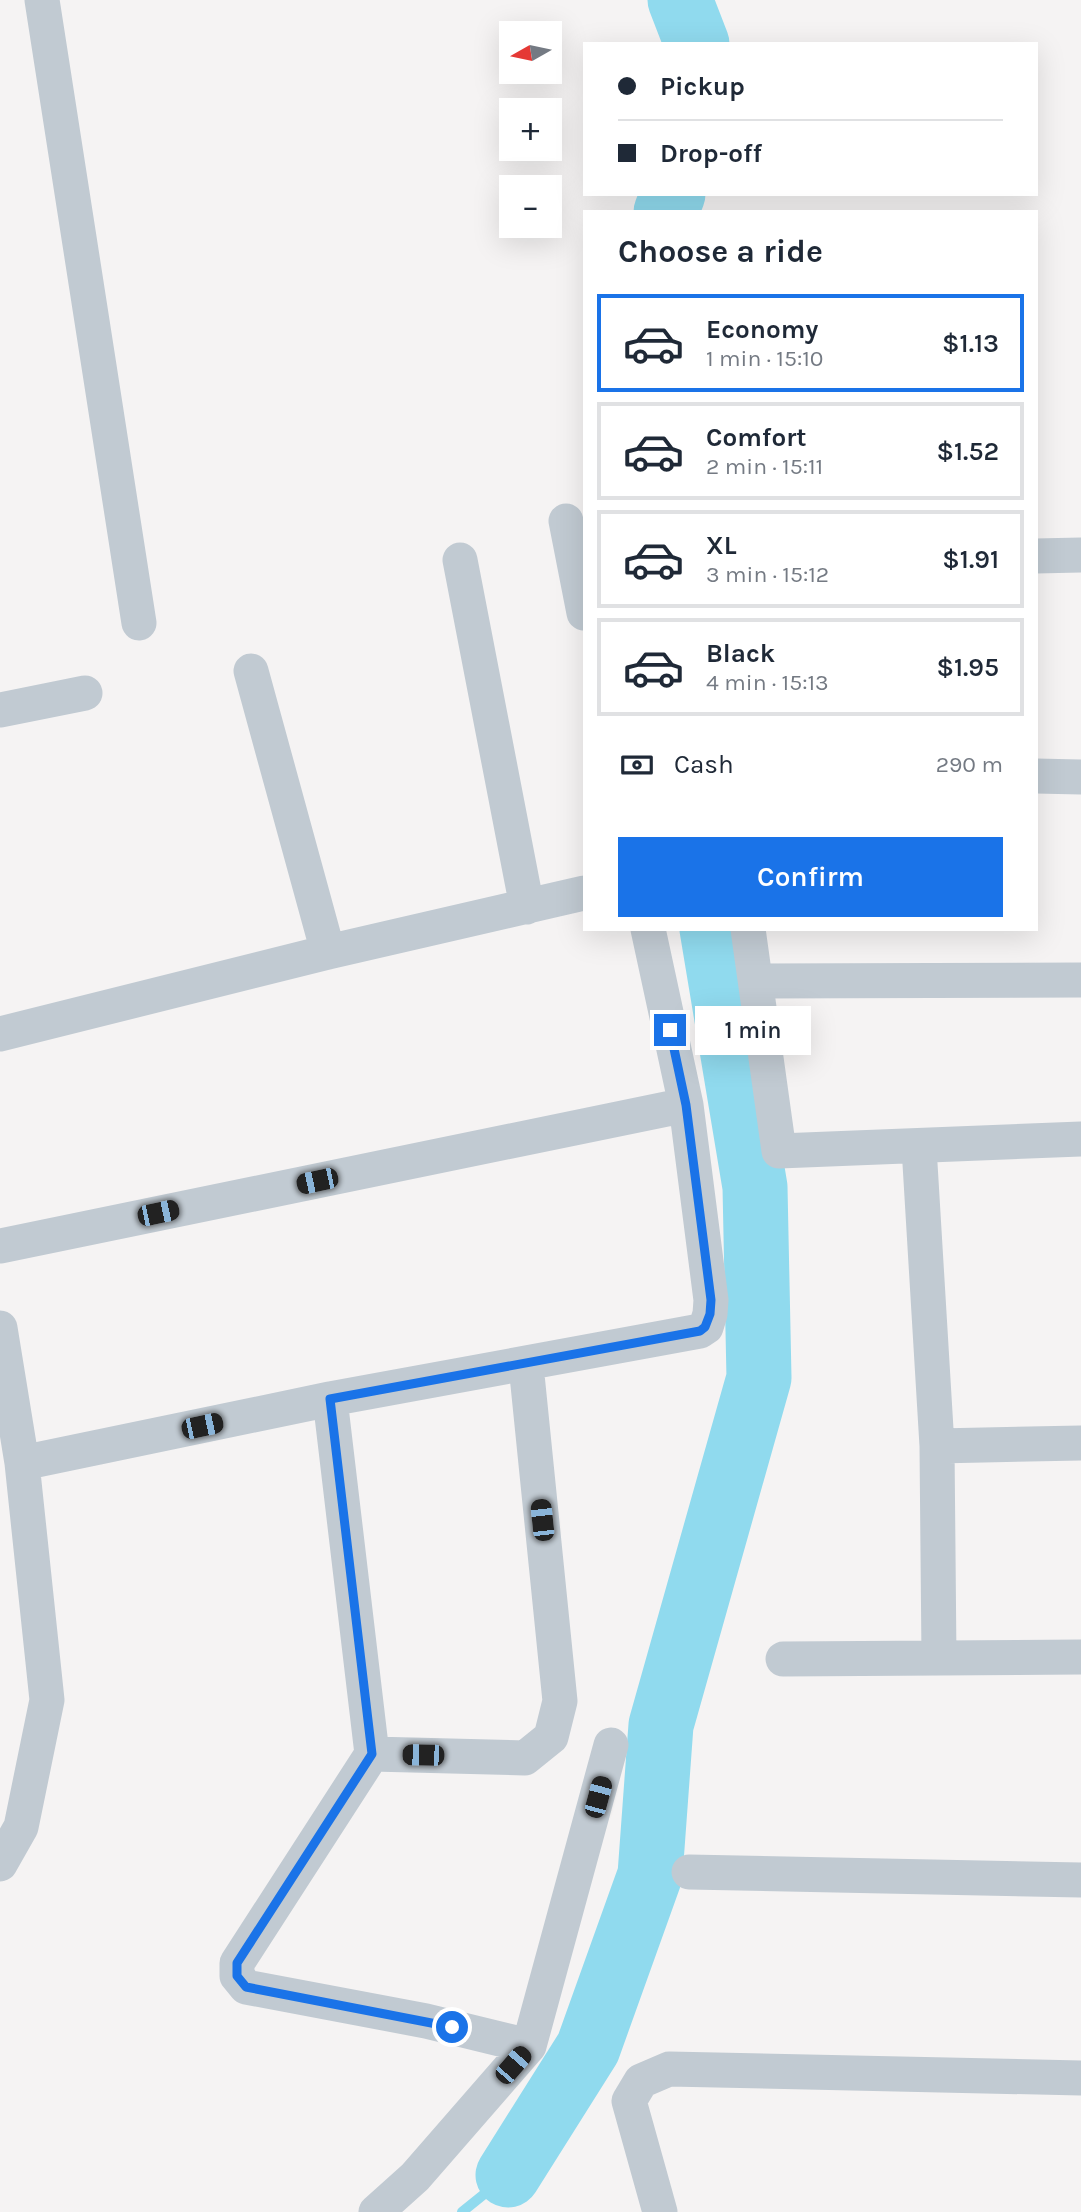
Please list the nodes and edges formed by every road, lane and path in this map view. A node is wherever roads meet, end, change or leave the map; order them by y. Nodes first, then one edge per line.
1 (42, 0) edge
2 (566, 521) dead end
3 (1081, 555) edge
4 (1038, 556) edge
5 (460, 560) dead end
6 (583, 608) edge
7 (139, 623) dead end
8 (251, 671) dead end
9 (85, 693) dead end
10 (0, 710) edge
11 (1038, 776) edge
12 (1081, 777) edge
13 (583, 893) edge
14 (527, 907) junction
15 (648, 931) edge
16 (748, 931) edge
17 (328, 951) junction
18 (1081, 980) edge
19 (756, 981) junction
20 (0, 1034) edge
21 (686, 1105) junction
22 (1081, 1139) edge
23 (919, 1146) junction
24 (0, 1246) edge
25 (0, 1328) edge
26 (526, 1365) junction
27 (330, 1399) junction
28 (1081, 1443) edge
29 (937, 1446) junction
30 (22, 1463) junction
31 (1081, 1657) edge
32 (939, 1658) junction
33 (783, 1659) dead end
34 (611, 1745) dead end
35 (372, 1754) junction
36 (0, 1864) edge
37 (689, 1871) dead end
38 (1081, 1880) edge
39 (529, 2046) junction
40 (1081, 2078) edge
41 (376, 2212) edge
42 (660, 2212) edge

1 - 7 street
2 - 6 street
3 - 4 street
5 - 14 street
8 - 17 street
9 - 10 street
11 - 12 street
13 - 14 street
14 - 17 street
15 - 21 street
16 - 19 street
17 - 20 street
18 - 19 street
19 - 23 street
21 - 24 street
21 - 26 street
22 - 23 street
23 - 29 street
25 - 30 street
26 - 27 street
26 - 35 street
27 - 30 street
27 - 35 street
28 - 29 street
29 - 32 street
30 - 36 street
31 - 32 street
32 - 33 street
34 - 39 street
35 - 39 street
37 - 38 street
39 - 41 street
40 - 42 street

